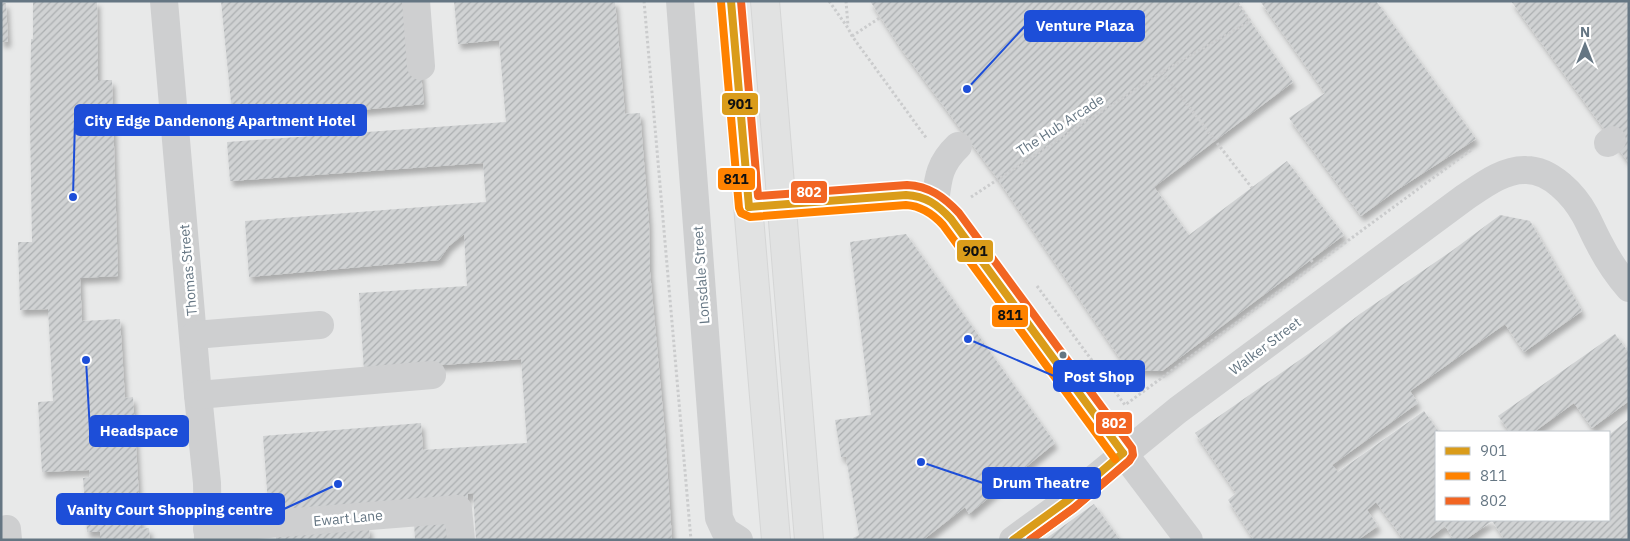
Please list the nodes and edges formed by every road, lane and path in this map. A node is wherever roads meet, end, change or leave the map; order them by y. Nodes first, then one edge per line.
1 (164, 1) edge
2 (416, 1) edge
3 (644, 1) edge
4 (680, 1) edge
5 (731, 1) edge
6 (765, 1) edge
7 (829, 1) edge
8 (846, 1) edge
9 (1242, 1) edge
10 (881, 18) dead end
11 (848, 28) junction
12 (852, 36) junction
13 (420, 66) dead end
14 (1162, 72) junction
15 (1471, 150) dead end
16 (951, 154) junction
17 (1252, 188) dead end
18 (935, 203) junction
19 (782, 205) junction
20 (749, 207) junction
21 (1311, 260) dead end
22 (1316, 266) junction
23 (1036, 285) dead end
24 (1629, 288) edge
25 (320, 325) dead end
26 (194, 336) junction
27 (432, 375) dead end
28 (198, 395) junction
29 (1123, 454) junction
30 (208, 535) edge
31 (461, 540) edge
32 (691, 540) edge
33 (739, 540) edge
34 (776, 540) edge
35 (809, 540) edge
36 (1013, 540) edge
37 (1189, 540) edge

1 - 26 street, Thomas Street
2 - 13 street
3 - 32 path
4 - 33 street, Lonsdale Street
5 - 20 highway
6 - 19 highway
7 - 11 path
8 - 11 path
9 - 14 path, The Hub Arcade
10 - 12 path
11 - 12 path
12 - 16 path
14 - 16 path, The Hub Arcade
14 - 17 path
15 - 22 path
16 - 18 street
18 - 19 street
18 - 29 street
19 - 20 street
19 - 35 highway
20 - 34 highway
21 - 22 path
22 - 23 path
24 - 29 street, Walker Street
25 - 26 street
26 - 28 street, Thomas Street
27 - 28 street
28 - 30 street, Thomas Street
29 - 36 street, Walker Street
29 - 37 street
30 - 31 street, Ewart Lane

